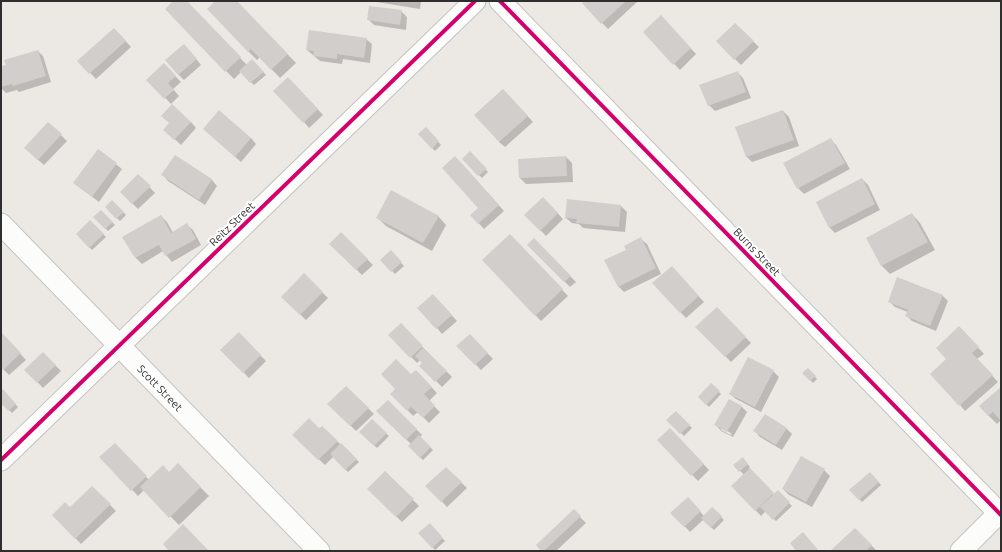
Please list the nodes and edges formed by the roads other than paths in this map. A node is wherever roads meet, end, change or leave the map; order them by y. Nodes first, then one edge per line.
1 (475, 1) edge
2 (500, 1) edge
3 (1, 224) edge
4 (119, 346) junction
5 (1, 460) edge
6 (1000, 513) edge
7 (319, 551) edge
8 (961, 551) edge

1 - 4 street, Reitz Street
2 - 6 street, Burns Street
3 - 4 street, Scott Street
4 - 5 street, Reitz Street
4 - 7 street, Scott Street
6 - 8 street

